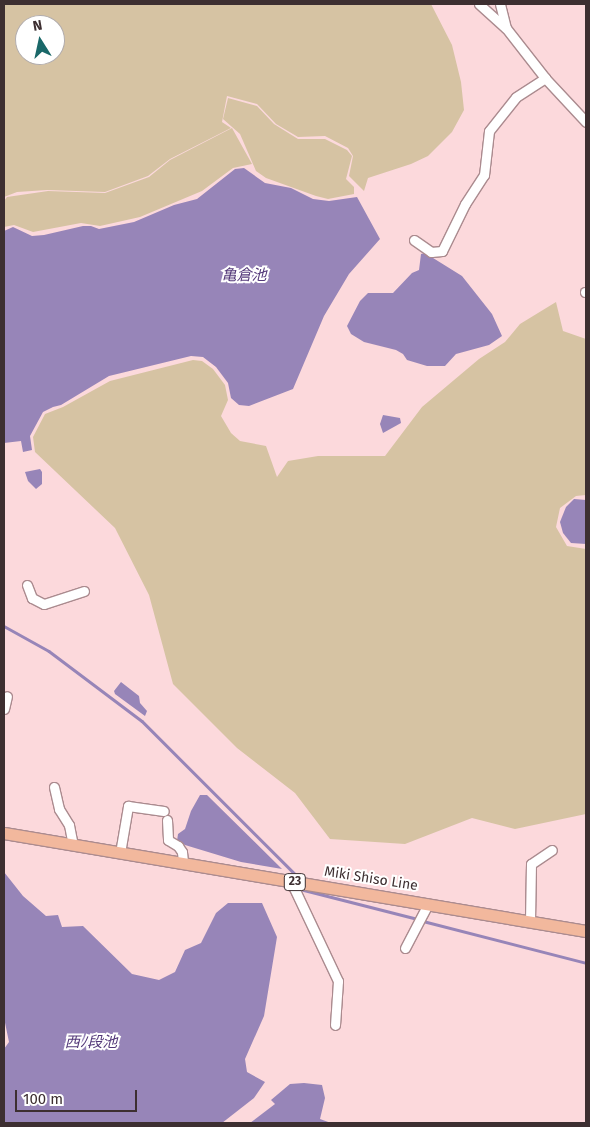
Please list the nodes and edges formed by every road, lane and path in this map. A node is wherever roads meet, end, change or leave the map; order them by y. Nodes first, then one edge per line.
1 (479, 4) edge
2 (500, 4) edge
3 (506, 28) junction
4 (545, 78) junction
5 (586, 122) edge
6 (414, 240) dead end
7 (27, 585) dead end
8 (84, 591) dead end
9 (6, 696) dead end
10 (4, 709) edge
11 (54, 787) dead end
12 (4, 833) edge
13 (73, 845) junction
14 (552, 850) dead end
15 (120, 853) junction
16 (183, 862) junction
17 (294, 882) junction
18 (428, 904) junction
19 (530, 921) junction
20 (586, 931) edge
21 (405, 948) dead end
22 (335, 1025) dead end

1 - 3 street
2 - 3 street
3 - 4 street
4 - 5 street
4 - 6 street
7 - 8 street
9 - 10 street
11 - 13 street
12 - 13 main road, Miki Shiso Line / 23
13 - 15 main road, Miki Shiso Line / 23
14 - 19 street
15 - 16 main road, Miki Shiso Line / 23
15 - 16 street
16 - 17 main road, Miki Shiso Line / 23
17 - 18 main road, Miki Shiso Line / 23
17 - 22 street
18 - 19 main road, Miki Shiso Line / 23
18 - 21 street
19 - 20 main road, Miki Shiso Line / 23

